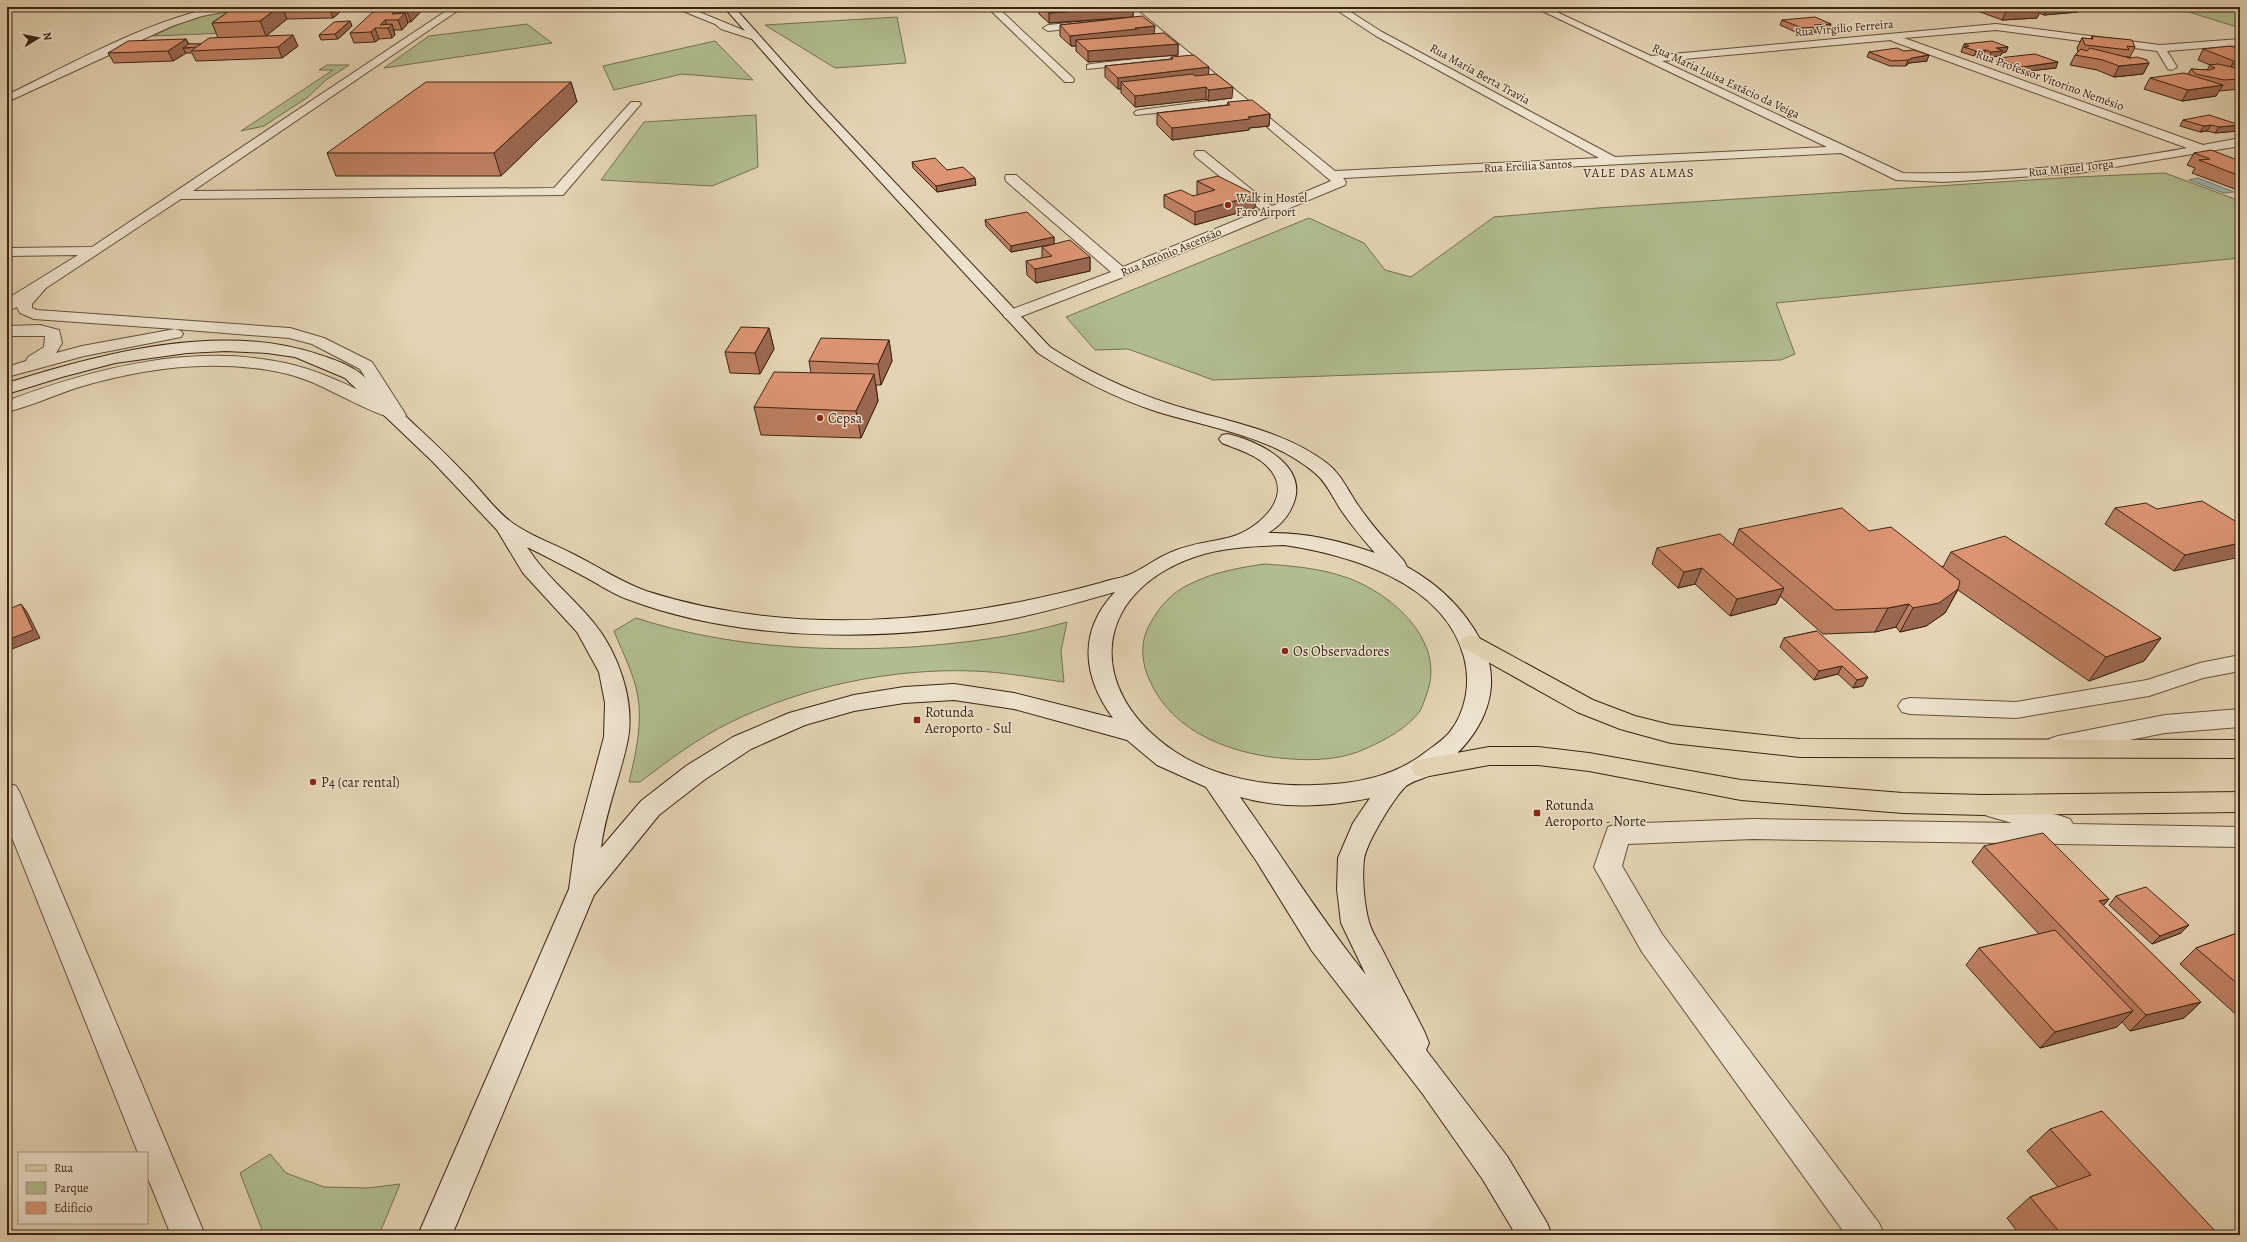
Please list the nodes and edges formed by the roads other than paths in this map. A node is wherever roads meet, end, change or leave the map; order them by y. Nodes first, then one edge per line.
1 (235, 7) edge
2 (458, 7) edge
3 (678, 7) edge
4 (729, 7) edge
5 (992, 7) edge
6 (1127, 7) edge
7 (1337, 7) edge
8 (1539, 7) edge
9 (1142, 19) junction
10 (1126, 21) edge
11 (1103, 23) edge
12 (1048, 28) edge
13 (1889, 36) junction
14 (755, 37) junction
15 (2240, 42) edge
16 (2160, 48) junction
17 (1186, 56) junction
18 (1648, 59) junction
19 (1092, 66) edge
20 (2172, 67) dead end
21 (1069, 80) dead end
22 (7, 99) edge
23 (1242, 100) junction
24 (635, 104) dead end
25 (1140, 113) edge
26 (2240, 142) edge
27 (2202, 149) junction
28 (1843, 150) junction
29 (1200, 154) dead end
30 (1613, 161) junction
31 (1333, 175) junction
32 (1901, 177) joint
33 (1011, 178) dead end
34 (178, 195) junction
35 (1270, 210) junction
36 (95, 251) junction
37 (7, 252) edge
38 (1121, 273) junction
39 (39, 287) junction
40 (7, 306) edge
41 (1011, 314) junction
42 (244, 330) junction
43 (7, 331) edge
44 (26, 366) junction
45 (7, 372) edge
46 (7, 389) edge
47 (7, 407) edge
48 (1181, 413) junction
49 (397, 415) junction
50 (505, 527) junction
51 (1241, 540) junction
52 (1405, 574) junction
53 (1138, 579) junction
54 (1471, 643) junction
55 (2240, 663) edge
56 (1910, 706) dead end
57 (2240, 718) edge
58 (1135, 733) junction
59 (2038, 749) junction
60 (2240, 749) edge
61 (1424, 768) junction
62 (1215, 781) junction
63 (1394, 783) junction
64 (7, 793) edge
65 (2240, 802) edge
66 (1984, 805) junction
67 (2092, 834) junction
68 (2240, 837) edge
69 (583, 888) junction
70 (1433, 1082) junction
71 (188, 1235) edge
72 (435, 1235) edge
73 (1535, 1235) edge
74 (1867, 1235) edge

1 - 22 street
2 - 34 street
3 - 14 street
4 - 14 street
5 - 21 street
6 - 9 street
7 - 30 street, Rua Maria Berta Travia
8 - 18 street, Rua Maria Luísa Estácio da Veiga
9 - 10 street
9 - 17 street
11 - 12 street
13 - 16 street, Rua Virgílio Ferreira
13 - 18 street, Rua Virgílio Ferreira
13 - 27 street, Rua Professor Vitorino Nemésio
14 - 41 street
15 - 16 street, Rua Virgílio Ferreira
16 - 20 street
17 - 19 street
17 - 23 street
18 - 28 street, Rua Maria Luísa Estácio da Veiga
23 - 25 street
23 - 31 street
24 - 34 street
26 - 27 street, Rua Miguel Torga
27 - 32 street, Rua Miguel Torga
28 - 30 street, Rua Ercília Santos
28 - 32 street, Rua Maria Luísa Estácio da Veiga
29 - 35 street
30 - 31 street, Rua Ercília Santos
31 - 35 street, Rua António Ascensão
33 - 38 street
34 - 36 street
35 - 38 street, Rua António Ascensão
36 - 37 street
36 - 39 street
38 - 41 street, Rua António Ascensão
39 - 40 street
39 - 42 street
41 - 48 street
42 - 44 street
42 - 49 street
43 - 44 street
44 - 45 street
46 - 49 street
47 - 49 street
48 - 51 street
48 - 52 street
49 - 50 street
50 - 53 street
50 - 69 street
51 - 52 street
51 - 53 street
52 - 54 street
53 - 58 street
54 - 59 main road
54 - 61 street
55 - 56 street
57 - 59 street
58 - 62 street
58 - 69 street
59 - 60 main road
61 - 63 street
61 - 66 main road
62 - 63 street
62 - 70 street
63 - 70 street
64 - 71 street
65 - 66 main road
66 - 67 street
67 - 68 street
67 - 74 street
69 - 72 street
70 - 73 street

